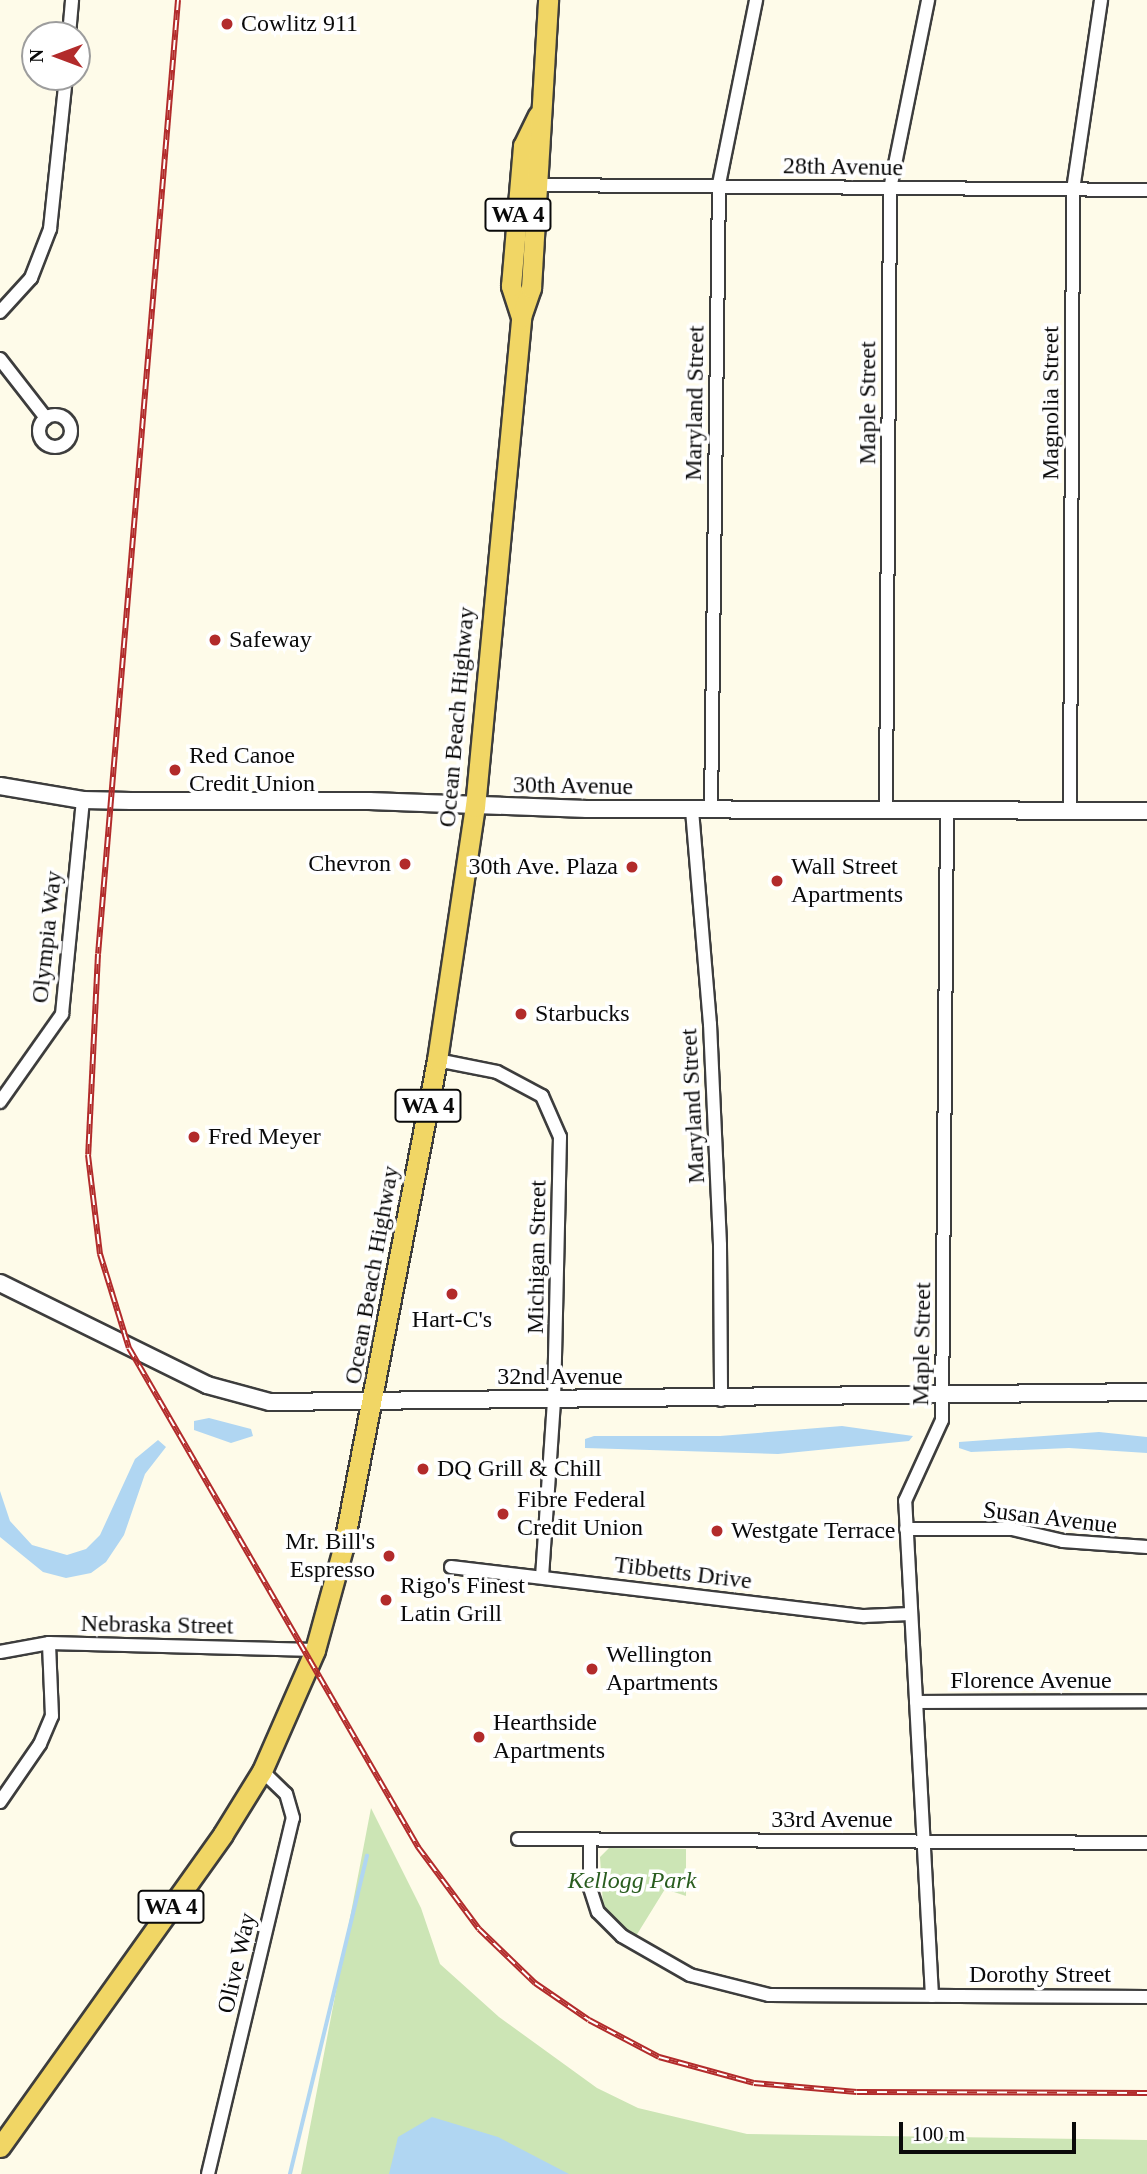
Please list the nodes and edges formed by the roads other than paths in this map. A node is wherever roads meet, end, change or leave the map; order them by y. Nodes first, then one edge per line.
1 (72, 0) edge
2 (548, 0) edge
3 (756, 0) edge
4 (928, 0) edge
5 (1101, 0) edge
6 (70, 21) edge
7 (65, 91) edge
8 (538, 115) junction
9 (719, 184) junction
10 (538, 185) junction
11 (890, 189) junction
12 (1073, 190) junction
13 (1147, 190) edge
14 (0, 312) edge
15 (521, 317) junction
16 (0, 359) edge
17 (46, 418) dead end
18 (0, 786) edge
19 (83, 800) junction
20 (475, 807) junction
21 (947, 808) junction
22 (886, 809) junction
23 (1070, 809) junction
24 (692, 810) junction
25 (711, 810) junction
26 (1147, 811) edge
27 (437, 1059) junction
28 (0, 1102) edge
29 (0, 1283) edge
30 (1147, 1392) edge
31 (943, 1396) junction
32 (721, 1400) junction
33 (554, 1401) junction
34 (374, 1403) junction
35 (906, 1530) junction
36 (1147, 1547) edge
37 (451, 1567) dead end
38 (542, 1577) junction
39 (909, 1614) junction
40 (49, 1643) junction
41 (315, 1650) junction
42 (0, 1653) edge
43 (1147, 1701) edge
44 (916, 1702) junction
45 (262, 1771) junction
46 (0, 1802) edge
47 (518, 1839) dead end
48 (590, 1841) junction
49 (924, 1841) junction
50 (1147, 1843) edge
51 (932, 1996) junction
52 (1147, 1997) edge
53 (0, 2147) edge
54 (208, 2174) edge

1 - 6 street
2 - 8 main road, Ocean Beach Highway / WA 4
3 - 9 street, Maryland Street
4 - 11 street, Maple Street
5 - 12 street, Magnolia Street
7 - 14 street
8 - 10 main road, Ocean Beach Highway / WA 4
8 - 15 main road, Ocean Beach Highway / WA 4
9 - 10 street, 28th Avenue
9 - 11 street, 28th Avenue
9 - 25 street, Maryland Street
10 - 15 main road, Ocean Beach Highway / WA 4
11 - 12 street, 28th Avenue
11 - 22 street, Maple Street
12 - 13 street, 28th Avenue
12 - 23 street, Magnolia Street
15 - 20 main road, Ocean Beach Highway / WA 4
16 - 17 street
18 - 19 street, 30th Avenue
19 - 20 street, 30th Avenue
19 - 28 street, Olympia Way
20 - 24 street, 30th Avenue
20 - 27 main road, Ocean Beach Highway / WA 4
21 - 22 street, 30th Avenue
21 - 23 street, 30th Avenue
21 - 31 street, Maple Street
22 - 25 street, 30th Avenue
23 - 26 street, 30th Avenue
24 - 25 street, 30th Avenue
24 - 32 street, Maryland Street
27 - 33 street, Michigan Street
27 - 34 main road, Ocean Beach Highway / WA 4
29 - 34 street, 32nd Avenue
30 - 31 street, 32nd Avenue
31 - 32 street, 32nd Avenue
31 - 35 street, Maple Street
32 - 33 street, 32nd Avenue
33 - 34 street, 32nd Avenue
33 - 38 street, Michigan Street
34 - 41 main road, Ocean Beach Highway / WA 4
35 - 36 street, Susan Avenue
35 - 39 street, Maple Street
37 - 38 street, Tibbetts Drive
38 - 39 street, Tibbetts Drive
39 - 44 street, Maple Street
40 - 41 street, Nebraska Street
40 - 42 street, Nebraska Street
40 - 46 street
41 - 45 main road, Ocean Beach Highway / WA 4
43 - 44 street, Florence Avenue
44 - 49 street, Maple Street
45 - 53 main road, Ocean Beach Highway / WA 4
45 - 54 street, Olive Way
47 - 48 street, 33rd Avenue
48 - 49 street, 33rd Avenue
48 - 51 street, Dorothy Street
49 - 50 street, 33rd Avenue
49 - 51 street, Maple Street
51 - 52 street, Dorothy Street

